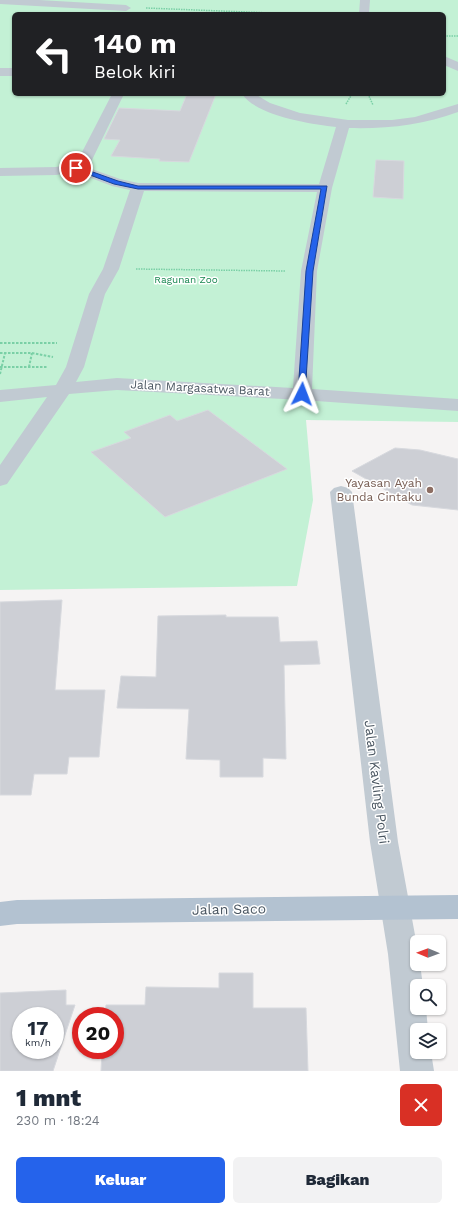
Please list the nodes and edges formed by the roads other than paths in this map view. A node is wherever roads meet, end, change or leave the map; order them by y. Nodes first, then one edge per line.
1 (365, 0) edge
2 (0, 1) edge
3 (126, 7) edge
4 (364, 12) edge
5 (446, 61) edge
6 (458, 67) edge
7 (0, 72) edge
8 (12, 72) edge
9 (117, 96) edge
10 (251, 96) edge
11 (458, 108) edge
12 (344, 123) junction
13 (76, 168) junction
14 (0, 172) edge
15 (138, 187) junction
16 (324, 188) junction
17 (62, 390) junction
18 (302, 394) junction
19 (0, 396) edge
20 (458, 405) edge
21 (0, 480) edge
22 (341, 492) dead end
23 (395, 907) junction
24 (458, 907) edge
25 (0, 914) edge
26 (417, 1071) edge

1 - 4 street
2 - 3 street
5 - 6 street
7 - 8 street
9 - 13 street
10 - 12 street
11 - 12 street
12 - 16 street
13 - 14 street
13 - 15 street
15 - 16 street
15 - 17 street
16 - 18 street
17 - 18 street, Jalan Margasatwa Barat
17 - 19 street, Jalan Margasatwa Barat
17 - 21 street
18 - 20 street, Jalan Margasatwa Barat
22 - 23 street, Jalan Kavling Polri
23 - 24 main road, Jalan Saco
23 - 25 main road, Jalan Saco
23 - 26 street, Jalan Kavling Polri

